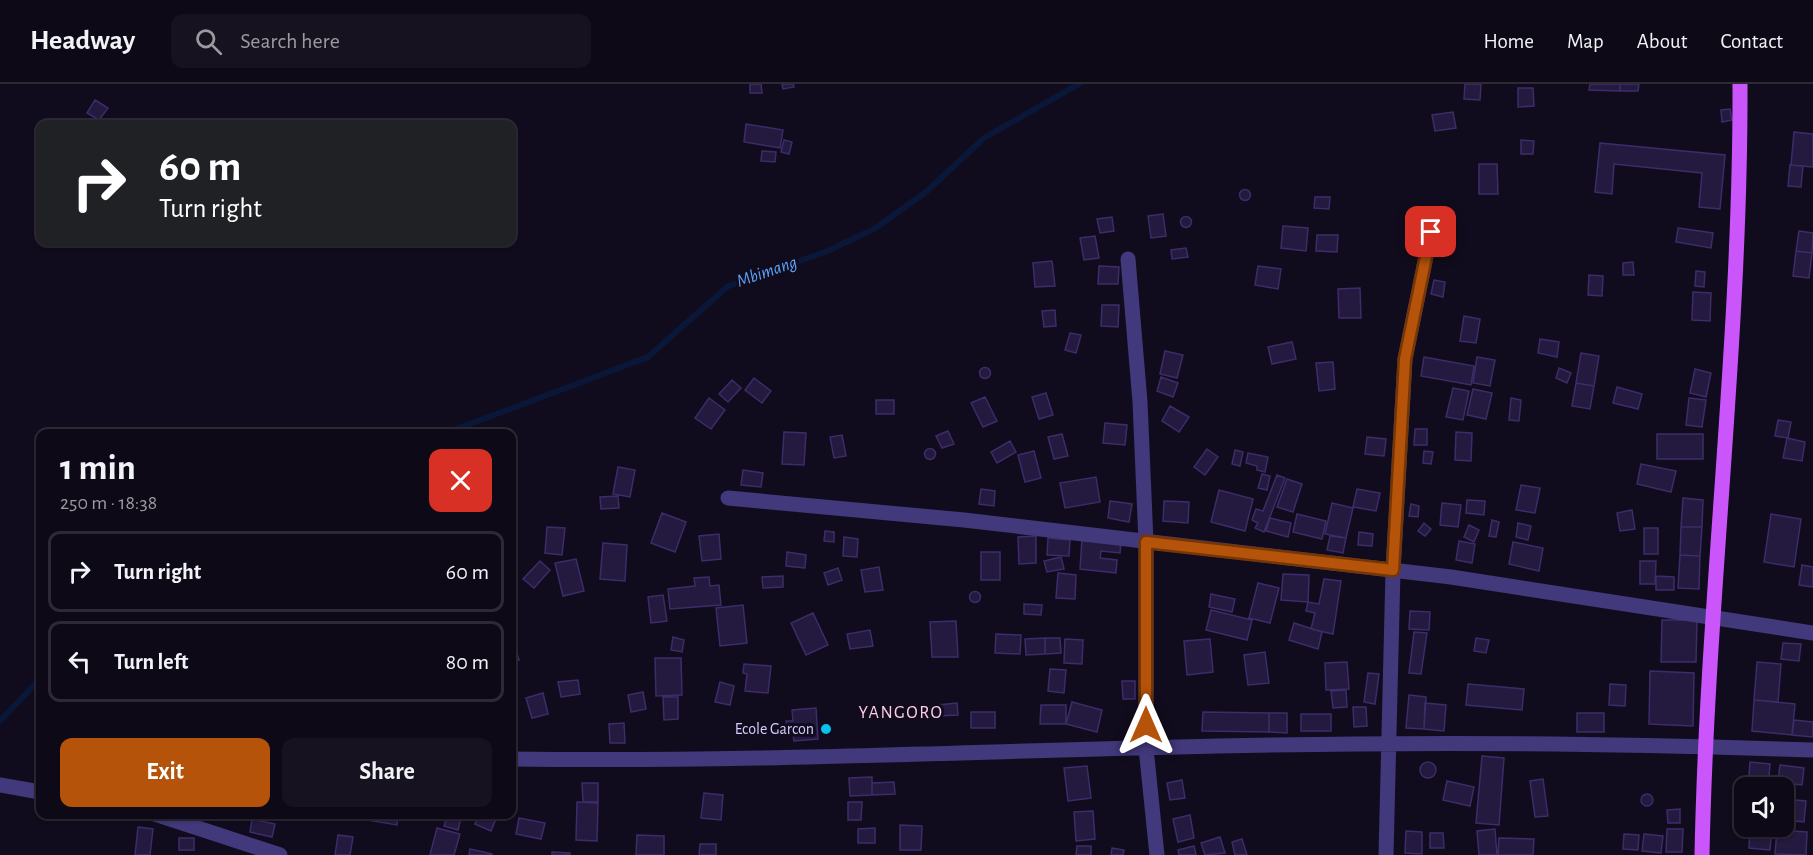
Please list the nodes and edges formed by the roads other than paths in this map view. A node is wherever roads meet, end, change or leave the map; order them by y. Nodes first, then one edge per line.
1 (1740, 84) edge
2 (1431, 232) dead end
3 (1128, 259) dead end
4 (728, 498) dead end
5 (1146, 542) junction
6 (1393, 570) junction
7 (1714, 617) junction
8 (1813, 633) edge
9 (1388, 744) junction
10 (1704, 746) junction
11 (1146, 748) junction
12 (1813, 750) edge
13 (516, 759) edge
14 (0, 785) edge
15 (36, 791) edge
16 (170, 819) edge
17 (279, 855) edge
18 (1157, 855) edge
19 (1386, 855) edge
20 (1702, 855) edge

1 - 7 main road
2 - 6 street
3 - 5 street
4 - 5 street
5 - 6 street
5 - 11 street
6 - 7 street
6 - 9 street
7 - 8 street
7 - 10 main road
9 - 10 street
9 - 11 street
9 - 19 street
10 - 12 street
10 - 20 main road
11 - 13 street
11 - 18 street
14 - 15 street
16 - 17 street

